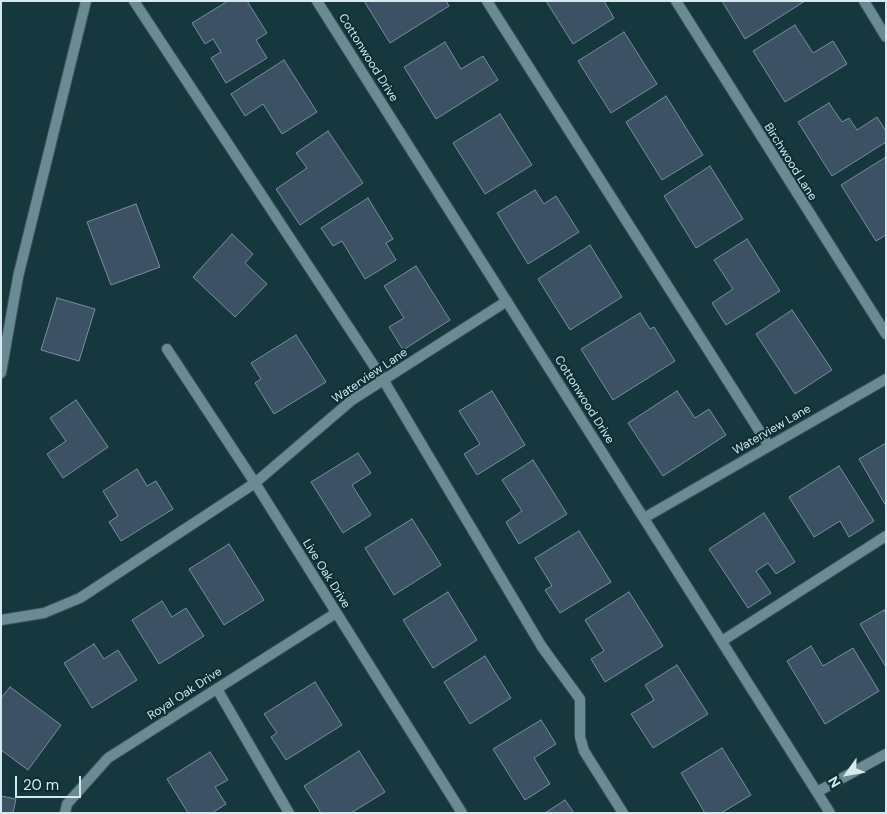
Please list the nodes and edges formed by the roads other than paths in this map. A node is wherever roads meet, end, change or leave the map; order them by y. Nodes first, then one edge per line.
1 (86, 1) edge
2 (134, 1) edge
3 (317, 1) edge
4 (487, 1) edge
5 (676, 1) edge
6 (864, 1) edge
7 (886, 37) edge
8 (507, 302) junction
9 (886, 334) edge
10 (167, 349) dead end
11 (1, 373) edge
12 (886, 379) edge
13 (384, 381) junction
14 (769, 446) junction
15 (255, 483) junction
16 (644, 518) junction
17 (886, 536) edge
18 (336, 613) junction
19 (1, 620) edge
20 (722, 641) junction
21 (217, 688) junction
22 (886, 754) edge
23 (817, 792) junction
24 (288, 812) edge
25 (65, 813) edge
26 (462, 813) edge
27 (624, 813) edge
28 (830, 813) edge

1 - 11 street
2 - 13 street
3 - 8 street, Cottonwood Drive
4 - 14 street
5 - 9 street, Birchwood Lane
6 - 7 street
8 - 13 street, Waterview Lane
8 - 16 street, Cottonwood Drive
10 - 15 street, Live Oak Drive
12 - 14 street, Waterview Lane
13 - 15 street, Waterview Lane
13 - 27 street
14 - 16 street, Waterview Lane
15 - 18 street, Live Oak Drive
15 - 19 street, Waterview Lane
16 - 20 street, Cottonwood Drive
17 - 20 street
18 - 21 street, Royal Oak Drive
18 - 26 street, Live Oak Drive
20 - 23 street, Cottonwood Drive
21 - 24 street
21 - 25 street, Royal Oak Drive
22 - 23 street
23 - 28 street, Cottonwood Drive

